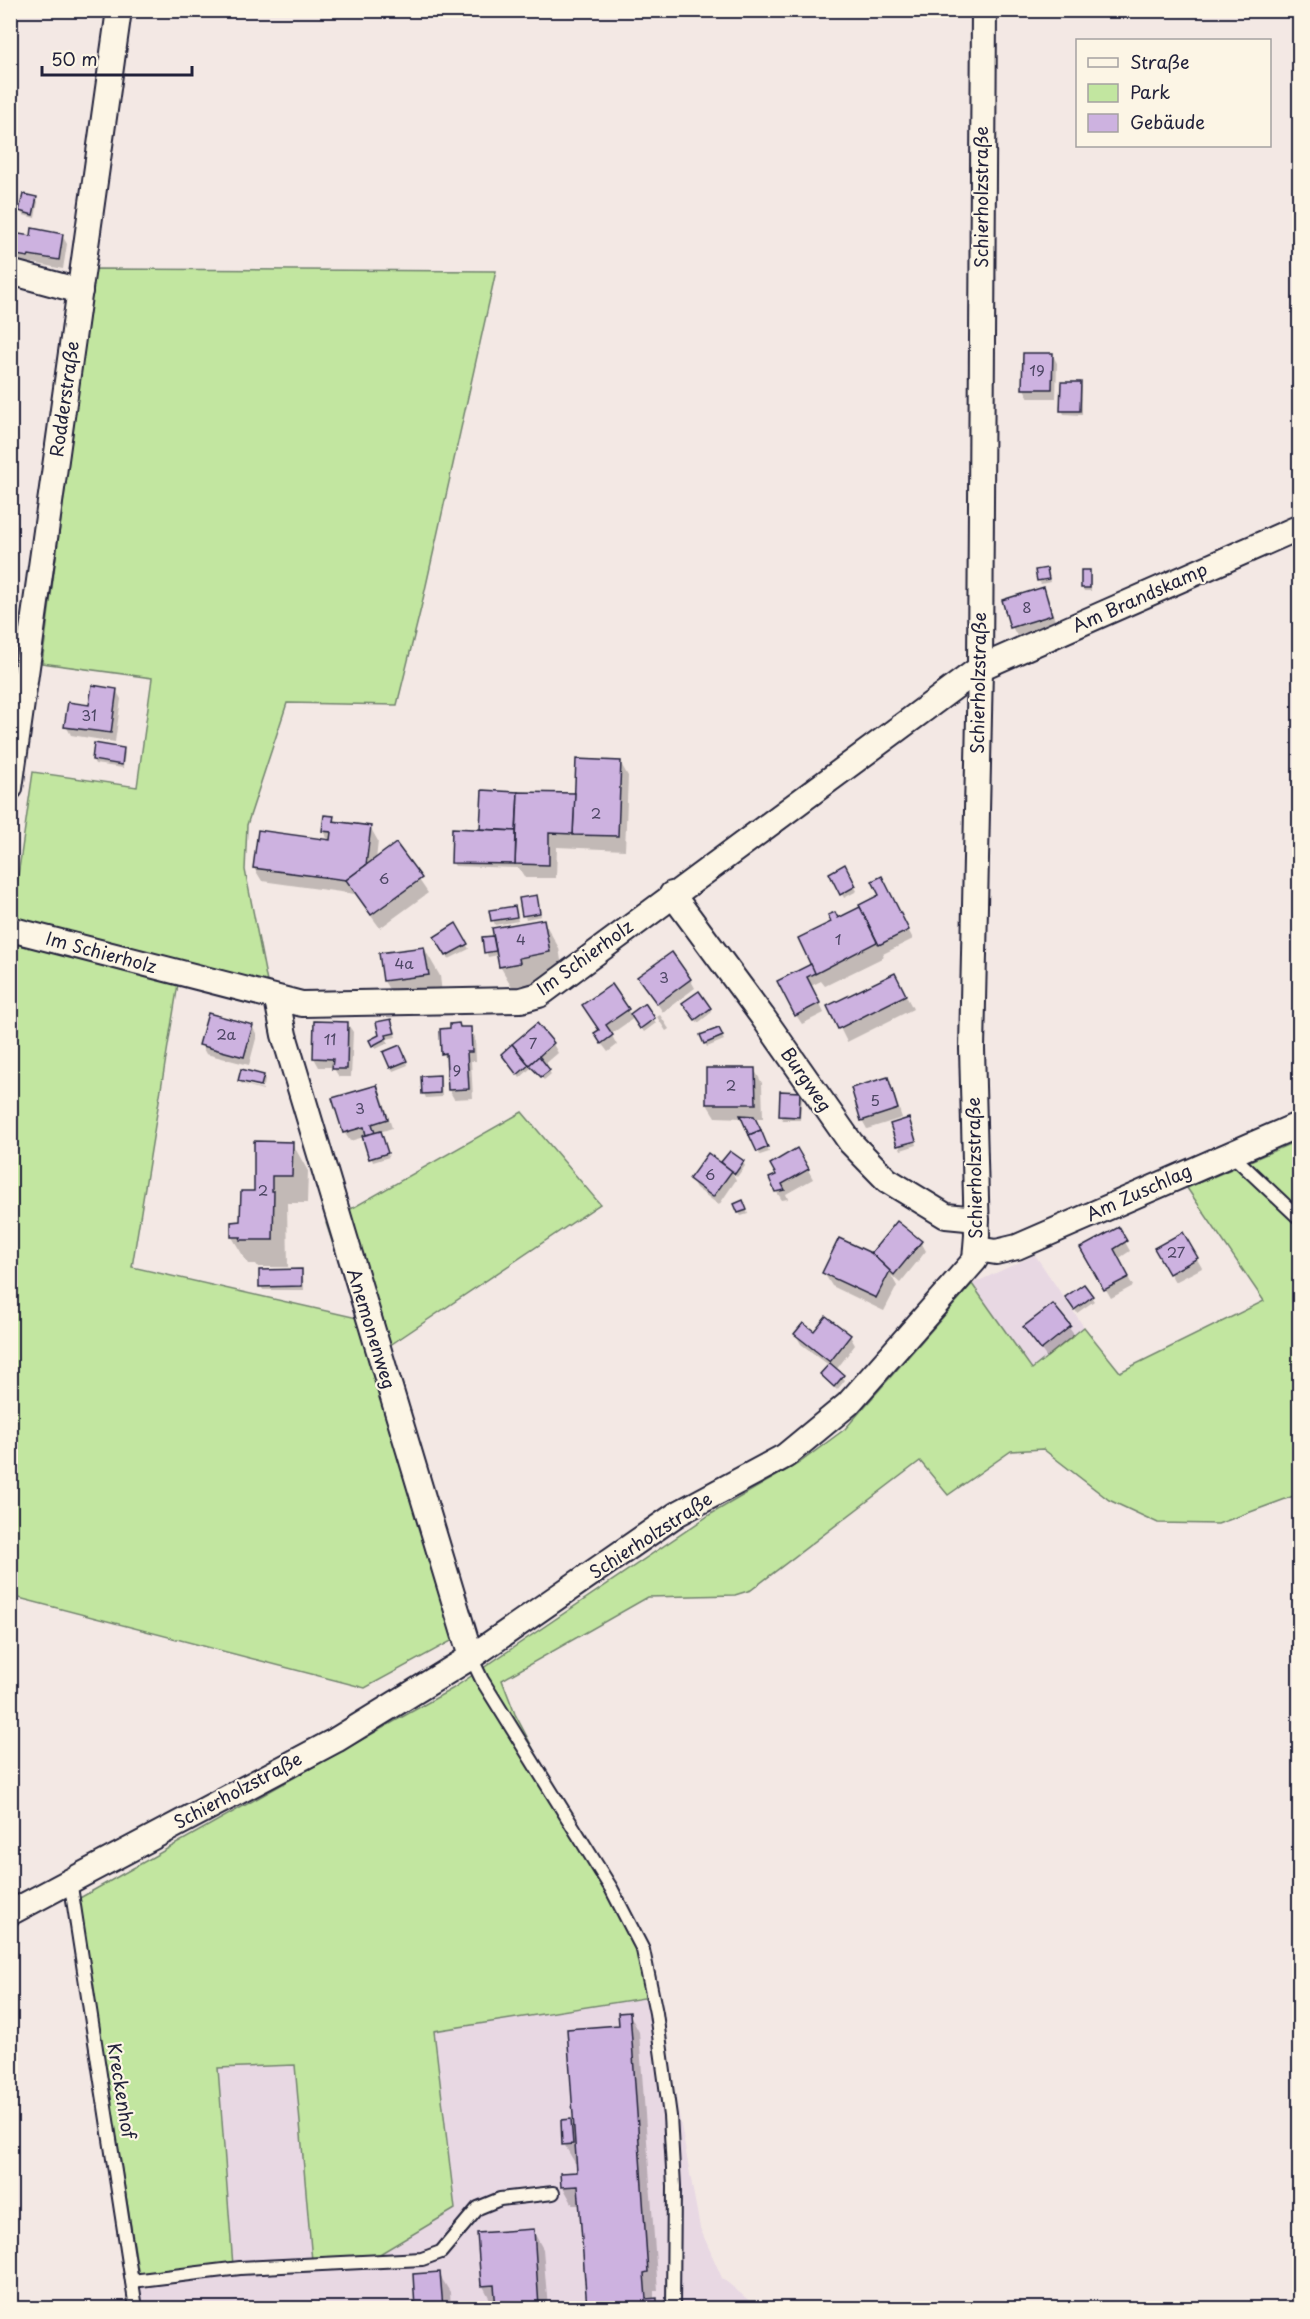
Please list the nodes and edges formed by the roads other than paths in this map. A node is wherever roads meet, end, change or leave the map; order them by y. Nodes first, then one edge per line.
1 (119, 10) edge
2 (984, 10) edge
3 (10, 272) edge
4 (80, 291) junction
5 (1299, 527) edge
6 (980, 668) junction
7 (10, 788) edge
8 (672, 894) junction
9 (10, 929) edge
10 (277, 999) junction
11 (1299, 1124) edge
12 (1230, 1154) junction
13 (977, 1219) junction
14 (1299, 1219) edge
15 (977, 1249) junction
16 (471, 1657) junction
17 (70, 1879) junction
18 (10, 1913) edge
19 (553, 2193) dead end
20 (132, 2281) junction
21 (136, 2308) edge
22 (673, 2308) edge

1 - 4 street, Rodderstraße
2 - 6 street, Schierholzstraße
3 - 4 street
4 - 7 street, Rodderstraße
5 - 6 street, Am Brandskamp
6 - 8 street, Im Schierholz
6 - 13 street, Schierholzstraße
8 - 10 street, Im Schierholz
8 - 13 street, Burgweg
9 - 10 street, Im Schierholz
10 - 16 street, Anemonenweg
11 - 12 street, Am Zuschlag
12 - 14 lane
12 - 15 street, Am Zuschlag
13 - 15 street, Schierholzstraße
15 - 16 street, Schierholzstraße
16 - 17 street, Schierholzstraße
16 - 22 lane
17 - 18 street, Schierholzstraße
17 - 20 lane, Kreckenhof
19 - 20 lane
20 - 21 lane, Kreckenhof

